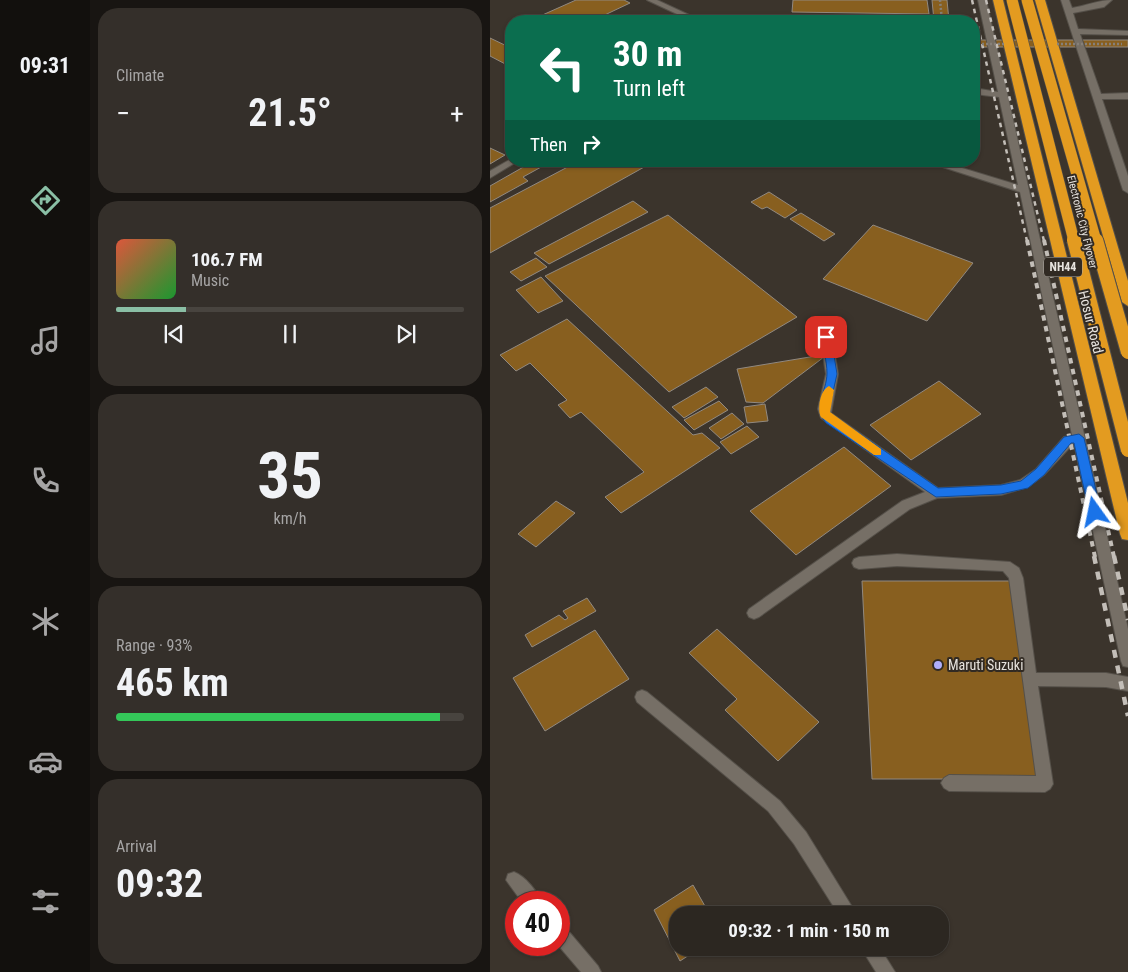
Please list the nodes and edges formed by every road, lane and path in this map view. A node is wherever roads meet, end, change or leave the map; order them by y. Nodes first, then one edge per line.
1 (652, 0) edge
2 (940, 0) edge
3 (982, 0) edge
4 (998, 0) edge
5 (1012, 0) edge
6 (1028, 0) edge
7 (1040, 0) edge
8 (1065, 0) edge
9 (1108, 0) edge
10 (1069, 11) junction
11 (685, 15) edge
12 (941, 15) edge
13 (1076, 31) junction
14 (1128, 33) edge
15 (980, 92) edge
16 (1003, 95) junction
17 (1128, 96) edge
18 (1096, 97) junction
19 (505, 166) edge
20 (948, 167) edge
21 (490, 175) edge
22 (1024, 190) junction
23 (1128, 190) edge
24 (1128, 302) edge
25 (826, 337) dead end
26 (1128, 352) edge
27 (1079, 438) junction
28 (1128, 450) edge
29 (936, 492) junction
30 (1128, 534) edge
31 (859, 563) dead end
32 (754, 613) dead end
33 (1128, 661) edge
34 (1030, 679) junction
35 (1128, 684) edge
36 (642, 698) dead end
37 (949, 783) dead end
38 (514, 880) dead end
39 (524, 891) edge
40 (844, 906) edge
41 (570, 946) edge
42 (875, 956) edge
43 (592, 972) edge
44 (886, 972) edge

1 - 11 street
2 - 12 path
3 - 16 street
4 - 30 highway, Hosur Road / NH44
5 - 28 highway, Electronic City Flyover, bridge
6 - 26 highway, Electronic City Flyover, bridge
7 - 24 highway
8 - 10 street
9 - 10 street
10 - 13 street
13 - 14 street
13 - 18 street
15 - 16 street
16 - 22 street
17 - 18 street
18 - 23 street
19 - 21 street
20 - 22 street
22 - 27 street
25 - 29 street
27 - 29 street
27 - 33 street
29 - 32 street
31 - 34 street
34 - 35 street
34 - 37 street
36 - 40 street
38 - 39 street
41 - 43 street
42 - 44 street

